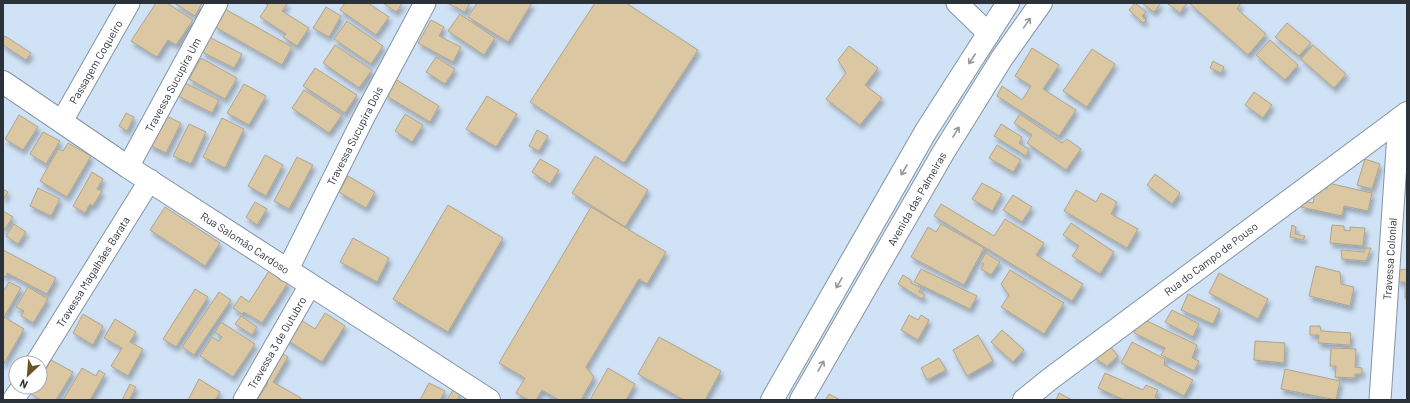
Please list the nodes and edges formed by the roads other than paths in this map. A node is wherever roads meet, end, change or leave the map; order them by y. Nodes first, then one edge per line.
1 (129, 3) edge
2 (217, 3) edge
3 (425, 3) edge
4 (957, 3) edge
5 (1008, 3) edge
6 (1041, 3) edge
7 (989, 34) junction
8 (3, 82) edge
9 (1403, 116) edge
10 (62, 121) junction
11 (128, 167) junction
12 (150, 180) junction
13 (287, 271) junction
14 (310, 285) junction
15 (41, 355) edge
16 (244, 400) edge
17 (489, 400) edge
18 (772, 400) edge
19 (801, 400) edge
20 (1024, 400) edge
21 (1380, 400) edge

1 - 10 street, Passagem Coqueiro
2 - 11 street, Travessa Sucupira Um
3 - 13 street, Travessa Sucupira Dois
4 - 7 street
5 - 7 street
19 -> 6 street, Avenida das Palmeiras
7 -> 18 street
8 - 10 street, Rua Salomão Cardoso
9 - 20 street, Rua do Campo de Pouso
9 - 21 street, Travessa Colonial
10 - 11 street, Rua Salomão Cardoso
11 - 12 street, Rua Salomão Cardoso
12 - 13 street, Rua Salomão Cardoso
12 - 15 street, Travessa Magalhães Barata
13 - 14 street, Rua Salomão Cardoso
14 - 16 street, Travessa 3 de Outubro
14 - 17 street, Rua Salomão Cardoso

